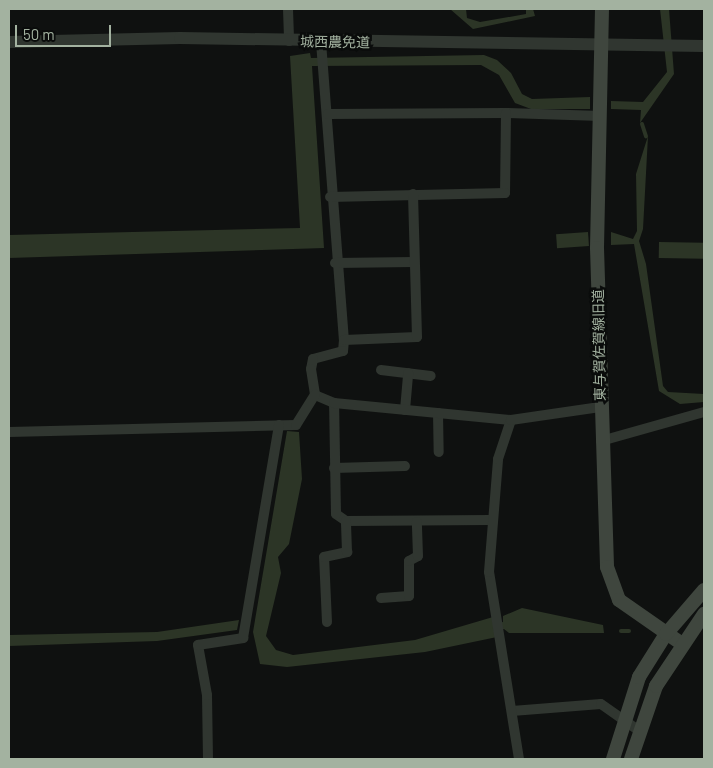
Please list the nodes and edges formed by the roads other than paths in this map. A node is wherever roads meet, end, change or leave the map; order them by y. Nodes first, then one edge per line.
1 (288, 9) edge
2 (602, 9) edge
3 (289, 41) junction
4 (9, 42) edge
5 (602, 44) junction
6 (704, 46) edge
7 (321, 48) junction
8 (506, 113) junction
9 (328, 114) junction
10 (600, 116) junction
11 (413, 194) junction
12 (330, 197) junction
13 (414, 262) junction
14 (335, 263) junction
15 (344, 340) junction
16 (381, 370) dead end
17 (408, 373) junction
18 (431, 376) dead end
19 (315, 395) junction
20 (334, 403) junction
21 (600, 408) junction
22 (404, 410) junction
23 (704, 412) edge
24 (438, 413) junction
25 (511, 420) junction
26 (280, 425) junction
27 (9, 432) edge
28 (601, 441) junction
29 (439, 452) dead end
30 (405, 466) dead end
31 (334, 468) junction
32 (490, 520) junction
33 (346, 521) junction
34 (417, 522) junction
35 (704, 590) edge
36 (381, 598) dead end
37 (704, 614) edge
38 (327, 622) dead end
39 (666, 634) junction
40 (682, 644) junction
41 (512, 711) junction
42 (624, 718) junction
43 (638, 730) junction
44 (208, 759) edge
45 (519, 759) edge
46 (613, 759) edge
47 (631, 759) edge

1 - 3 street
2 - 5 main road, 東与賀佐賀線旧道
3 - 4 street, 城西農免道
3 - 7 street, 城西農免道
5 - 6 street, 城西農免道
5 - 7 street, 城西農免道
5 - 10 main road, 東与賀佐賀線旧道
7 - 9 street
8 - 9 street
8 - 10 street
8 - 11 street
9 - 12 street
10 - 21 main road, 東与賀佐賀線旧道
11 - 12 street
11 - 13 street
12 - 14 street
13 - 14 street
13 - 15 street
14 - 15 street
15 - 19 street
16 - 17 street
17 - 18 street
17 - 22 street
19 - 20 street
19 - 26 street
20 - 22 street
20 - 31 street
21 - 25 street
21 - 28 main road, 東与賀佐賀線旧道
22 - 24 street
23 - 28 street
24 - 25 street
24 - 29 street
25 - 32 street
26 - 27 street
26 - 44 street
28 - 39 main road, 東与賀佐賀線旧道
30 - 31 street
31 - 33 street
32 - 34 street
32 - 41 street
33 - 34 street
33 - 38 street
34 - 36 street
35 - 39 main road
37 - 40 main road
39 - 40 main road, 東与賀佐賀線旧道
39 - 42 main road
40 - 43 main road
41 - 42 street
41 - 45 street
42 - 43 street
42 - 46 main road
43 - 47 main road

